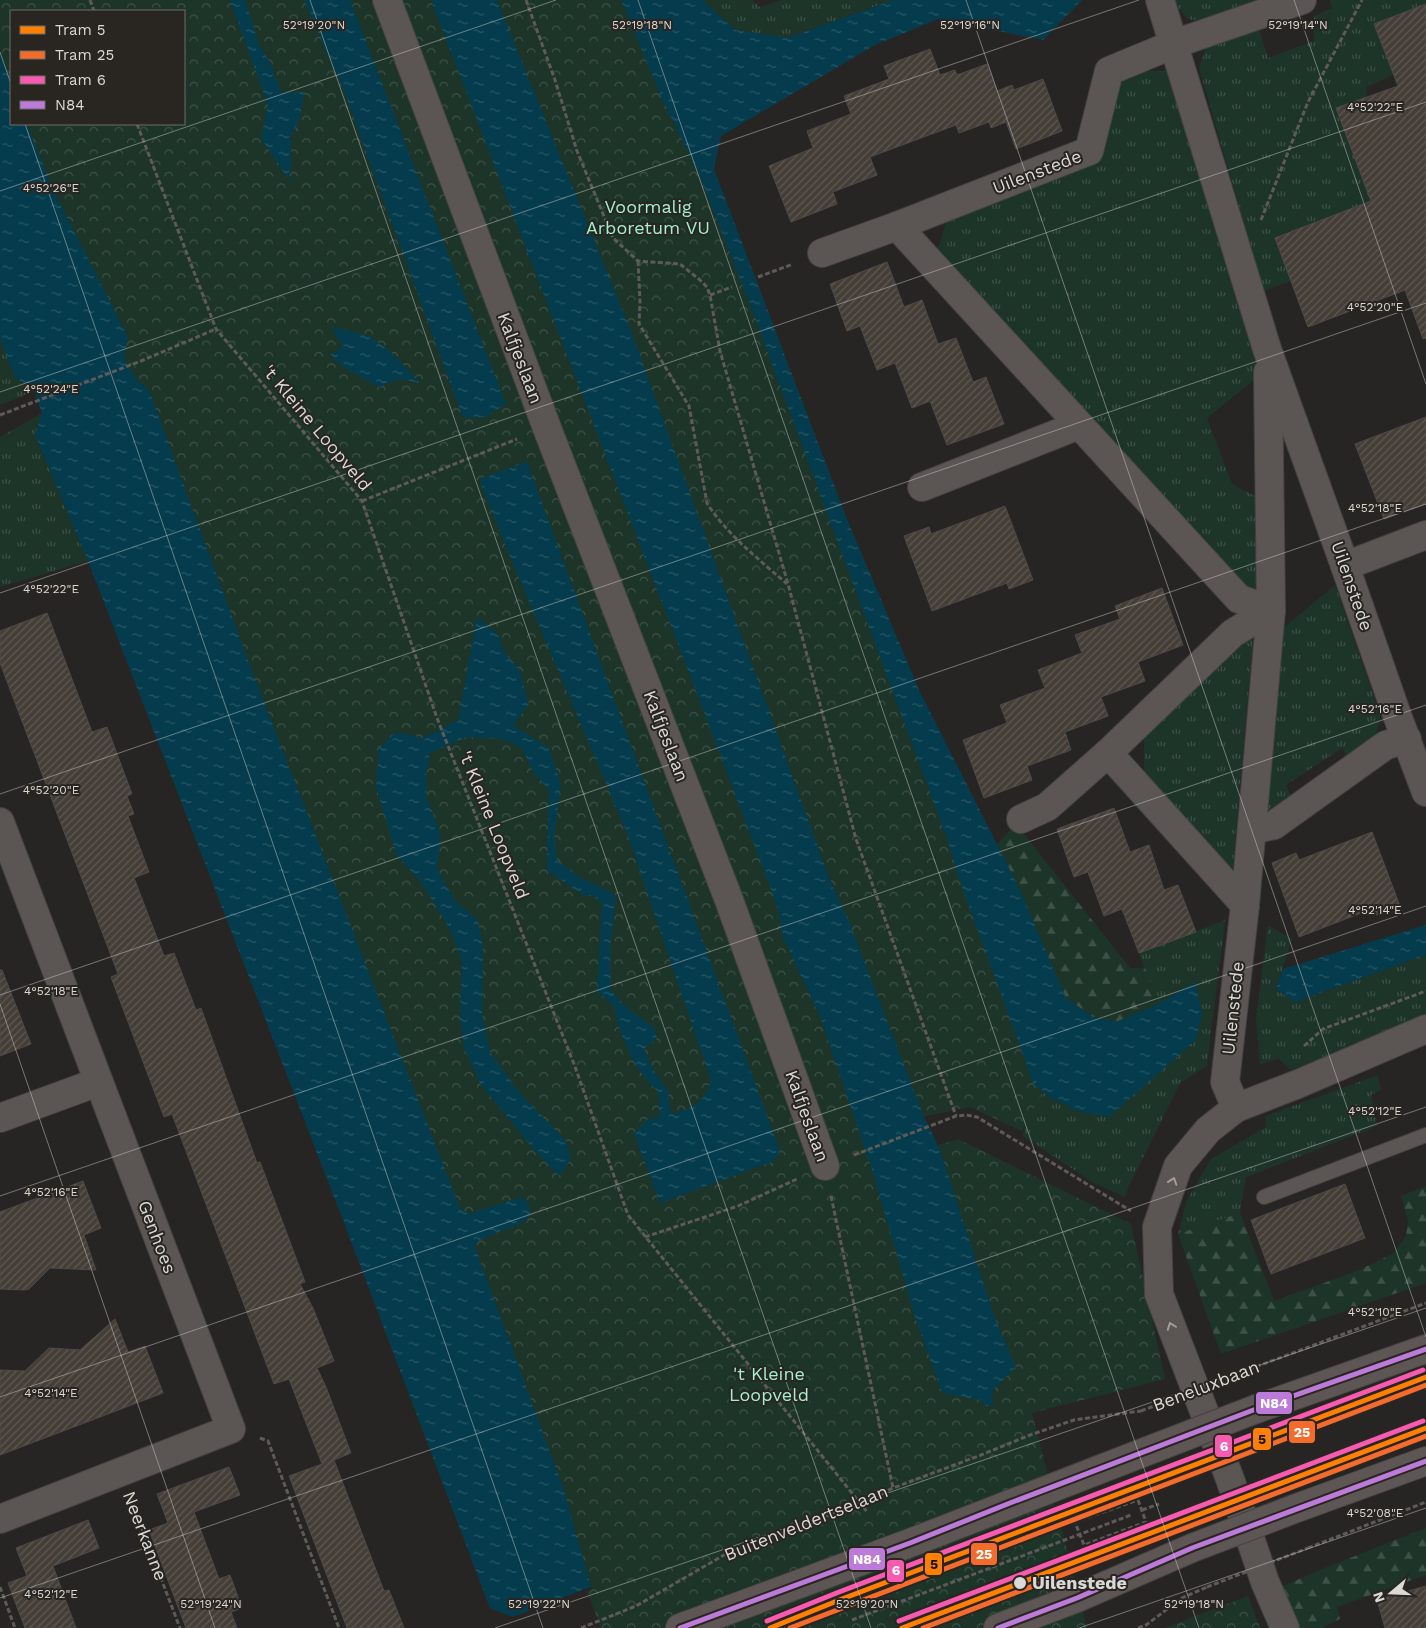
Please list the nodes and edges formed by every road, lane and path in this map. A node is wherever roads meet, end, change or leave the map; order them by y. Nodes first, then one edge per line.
1 (386, 0) edge
2 (526, 0) edge
3 (1160, 0) edge
4 (1302, 0) edge
5 (1362, 0) edge
6 (1174, 44) junction
7 (137, 125) edge
8 (1261, 221) dead end
9 (897, 226) junction
10 (822, 253) joint
11 (638, 261) junction
12 (758, 277) dead end
13 (732, 286) dead end
14 (710, 295) junction
15 (216, 329) junction
16 (1267, 350) junction
17 (0, 415) edge
18 (1079, 425) junction
19 (547, 428) junction
20 (922, 487) dead end
21 (362, 500) junction
22 (1426, 535) edge
23 (1345, 566) junction
24 (788, 584) junction
25 (1272, 610) junction
26 (1407, 739) junction
27 (1108, 753) junction
28 (1426, 792) edge
29 (1021, 819) dead end
30 (0, 822) edge
31 (1252, 830) junction
32 (1245, 905) junction
33 (1426, 1029) edge
34 (98, 1082) junction
35 (1236, 1108) junction
36 (956, 1116) junction
37 (0, 1118) edge
38 (1426, 1135) edge
39 (836, 1162) junction
40 (1264, 1197) dead end
41 (1157, 1227) junction
42 (645, 1237) junction
43 (1426, 1302) edge
44 (1426, 1350) edge
45 (230, 1429) junction
46 (981, 1455) joint
47 (1426, 1461) edge
48 (120, 1472) junction
49 (893, 1488) junction
50 (1426, 1502) edge
51 (862, 1504) junction
52 (1159, 1504) dead end
53 (1142, 1510) junction
54 (868, 1513) dead end
55 (1131, 1515) dead end
56 (0, 1518) edge
57 (1079, 1534) junction
58 (0, 1587) edge
59 (852, 1620) dead end
60 (1146, 1626) edge
61 (15, 1628) edge
62 (180, 1628) edge
63 (339, 1628) edge
64 (581, 1628) edge
65 (680, 1628) edge
66 (998, 1628) edge
67 (1138, 1628) edge
68 (1285, 1628) edge

1 - 19 street, Kalfjeslaan
2 - 11 path
3 - 6 street, Uilenstede
4 - 6 street, Uilenstede
5 - 8 path
6 - 9 street, Uilenstede
6 - 16 street, Uilenstede
7 - 15 path, 't Kleine Loopveld
9 - 10 street, Uilenstede
9 - 18 street
10 - 12 path
11 - 14 path
11 - 24 path
13 - 14 path
14 - 24 path
15 - 17 path
15 - 21 path, 't Kleine Loopveld
16 - 23 street, Uilenstede
16 - 25 street, Uilenstede
18 - 20 street
18 - 25 street
19 - 21 path
19 - 39 street, Kalfjeslaan
21 - 42 path, 't Kleine Loopveld
22 - 23 street
23 - 26 street, Uilenstede
24 - 36 path
25 - 27 street
25 - 31 street, Uilenstede
26 - 28 street, Uilenstede
26 - 31 street
27 - 29 street
27 - 32 street
30 - 34 street, Genhoes
31 - 32 street, Uilenstede
32 - 35 street, Uilenstede
33 - 35 street
34 - 37 street
34 - 45 street, Genhoes
41 -> 35 street
36 - 39 path
36 - 41 path
38 - 40 lane
39 - 42 path
39 - 49 path, Kalfjeslaan
68 -> 41 street
42 - 51 path, 't Kleine Loopveld
43 - 46 path, Beneluxbaan, bridge
44 - 65 main road, bridge
45 - 48 street, Neerkanne
45 - 63 path
46 - 49 path, Buitenveldertselaan
47 - 66 main road, bridge
48 - 56 street, Neerkanne
48 - 62 path, Neerkanne
49 - 51 path, Buitenveldertselaan
50 - 60 path, bridge
51 - 54 path, 't Kleine Loopveld
51 - 64 path, Buitenveldertselaan
52 - 53 path
53 - 57 path
53 - 57 path
55 - 57 path
57 - 59 path
58 - 61 path
60 - 67 path

